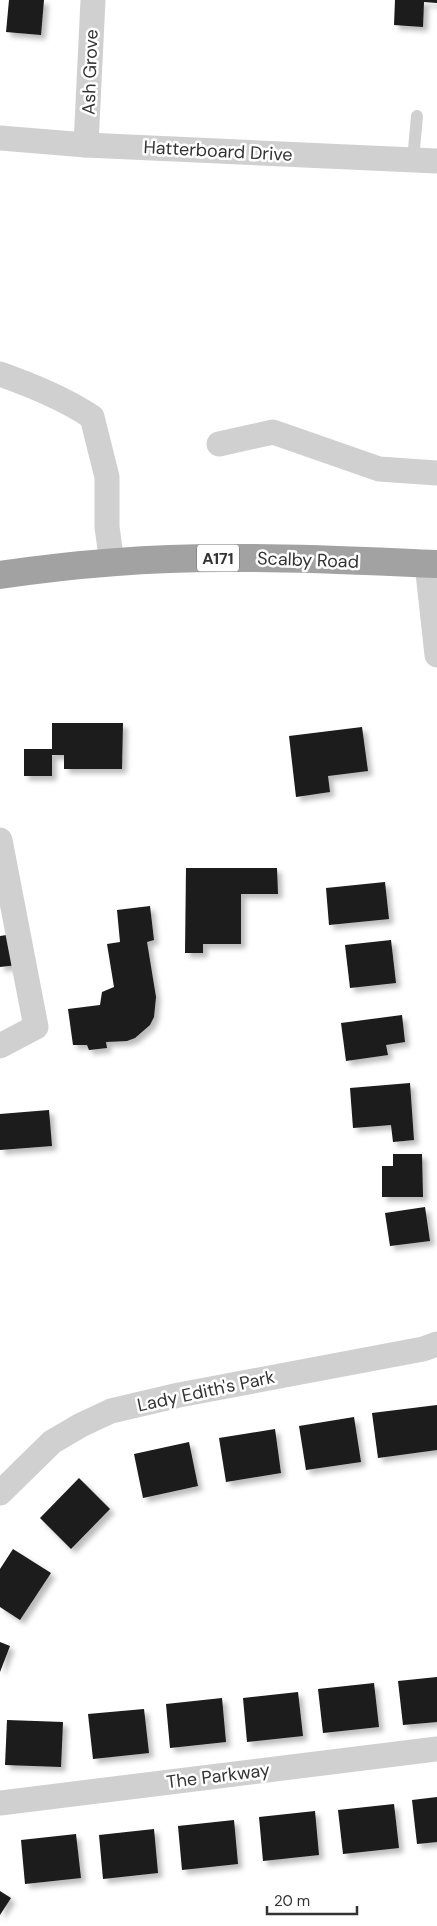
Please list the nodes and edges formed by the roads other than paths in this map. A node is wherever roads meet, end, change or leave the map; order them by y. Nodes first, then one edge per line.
1 (93, 0) edge
2 (417, 116) dead end
3 (0, 138) edge
4 (86, 145) junction
5 (425, 161) edge
6 (0, 374) edge
7 (219, 444) dead end
8 (437, 473) edge
9 (112, 563) junction
10 (432, 564) edge
11 (0, 575) edge
12 (437, 655) edge
13 (0, 840) edge
14 (0, 1046) edge
15 (437, 1344) edge
16 (0, 1493) edge
17 (437, 1749) edge
18 (0, 1803) edge

1 - 4 street, Ash Grove
2 - 5 lane
3 - 4 street, Hatterboard Drive
4 - 5 street, Hatterboard Drive
6 - 9 street
7 - 8 street
9 - 10 highway, Scalby Road / A171
9 - 11 highway, Scalby Road / A171
10 - 12 street
13 - 14 street
15 - 16 street, Lady Edith's Park
17 - 18 street, The Parkway

